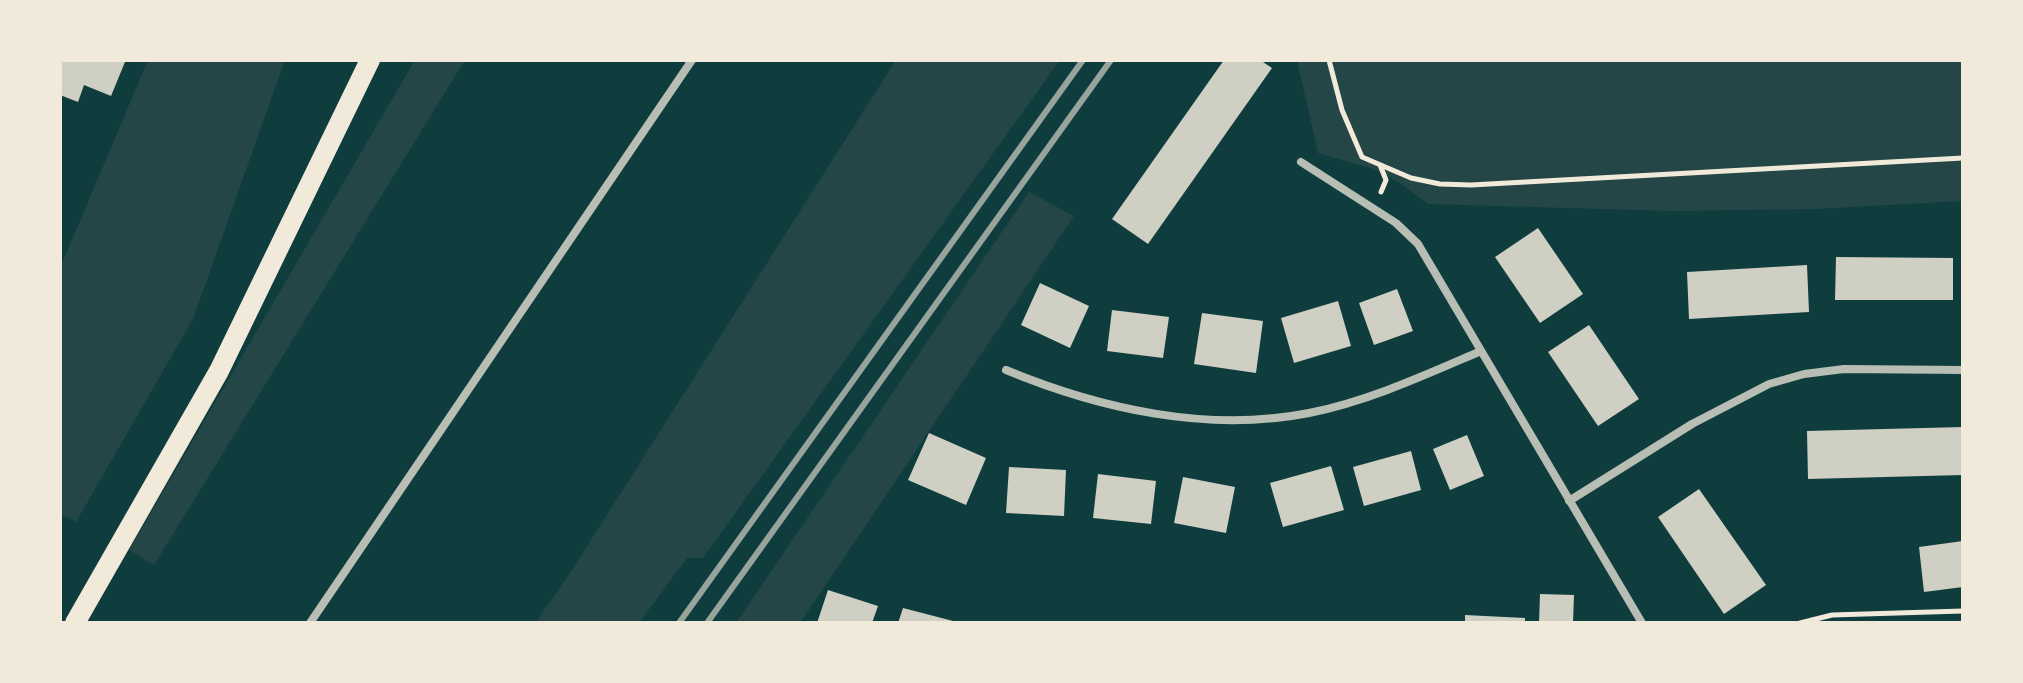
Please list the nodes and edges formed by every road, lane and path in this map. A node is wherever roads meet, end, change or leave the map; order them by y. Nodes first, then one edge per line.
1 (370, 60) edge
2 (692, 60) edge
3 (1329, 60) edge
4 (1963, 158) edge
5 (1301, 162) dead end
6 (1481, 351) junction
7 (1006, 370) dead end
8 (1963, 370) edge
9 (1569, 501) junction
10 (1963, 611) edge
11 (75, 623) edge
12 (310, 623) edge
13 (1642, 623) edge
14 (1800, 623) edge

1 - 11 main road
2 - 12 street
3 - 4 path
5 - 6 street
6 - 7 street
6 - 9 street
8 - 9 street
9 - 13 street
10 - 14 path

